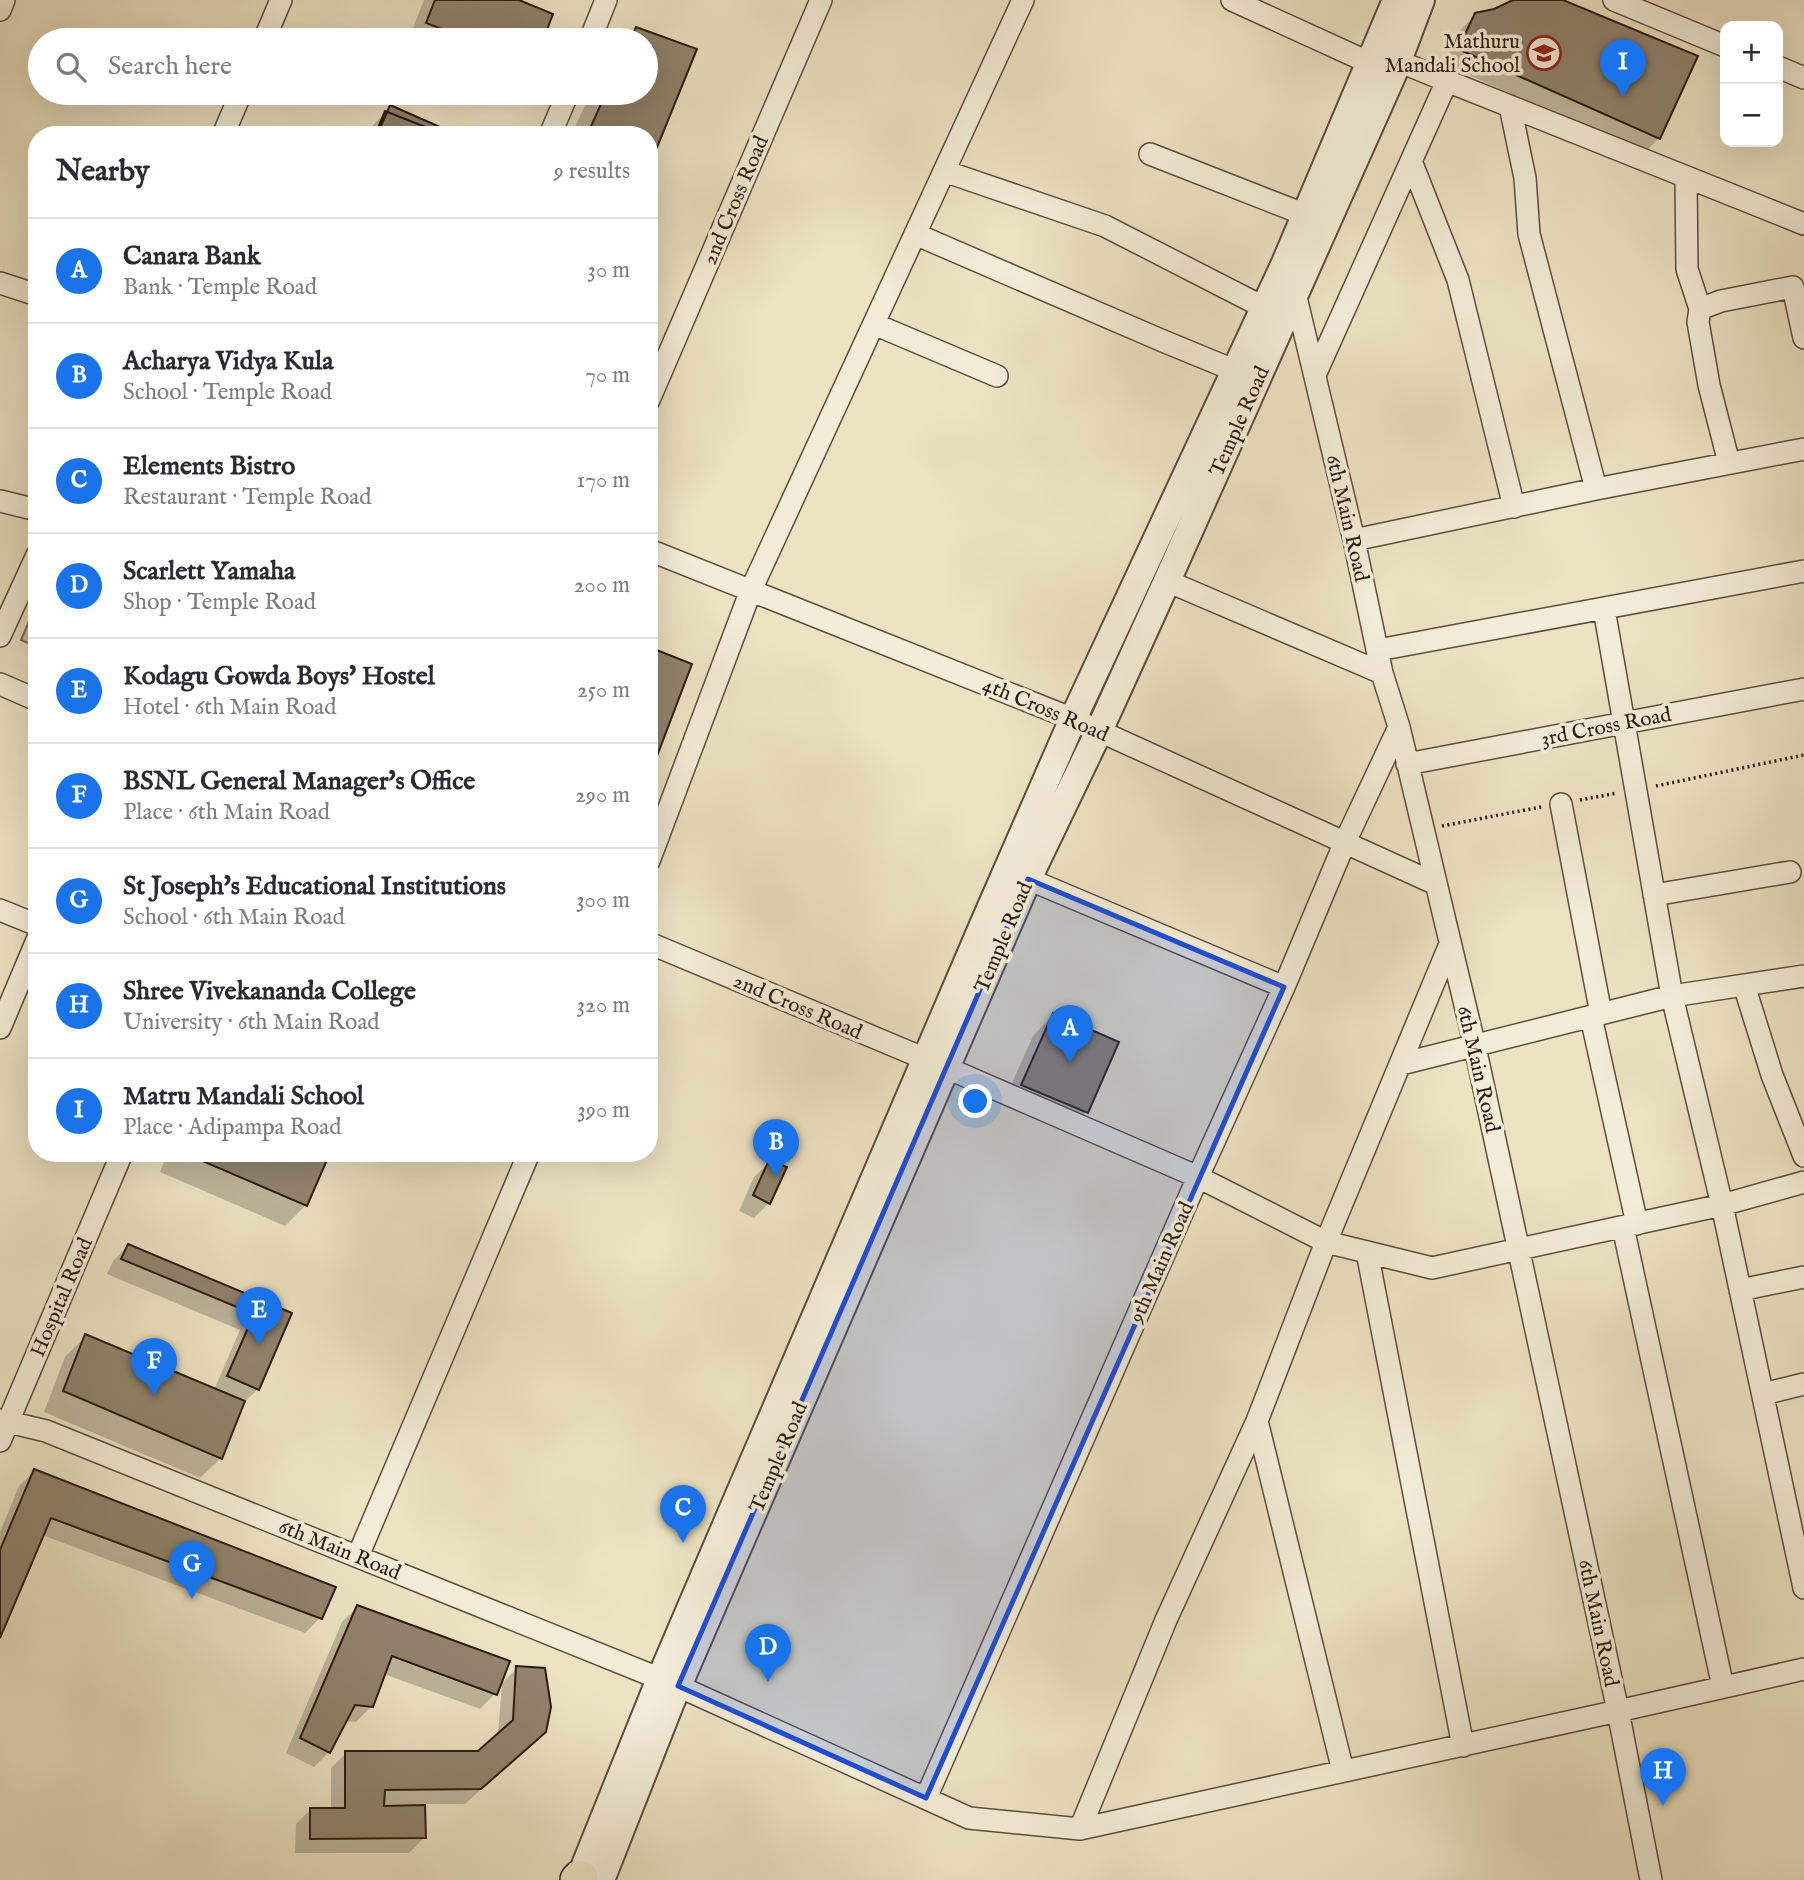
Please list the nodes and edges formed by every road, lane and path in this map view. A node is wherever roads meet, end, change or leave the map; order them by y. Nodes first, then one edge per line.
1 (4, 0) edge
2 (281, 0) edge
3 (607, 0) edge
4 (821, 0) edge
5 (1023, 0) edge
6 (1232, 0) edge
7 (1395, 0) edge
8 (1421, 0) edge
9 (1614, 0) edge
10 (0, 10) edge
11 (269, 28) edge
12 (595, 28) edge
13 (1720, 44) edge
14 (1387, 66) junction
15 (1783, 69) edge
16 (1804, 78) edge
17 (1447, 81) junction
18 (236, 105) edge
19 (563, 105) edge
20 (1510, 106) junction
21 (227, 126) edge
22 (554, 126) edge
23 (1150, 154) dead end
24 (1411, 161) junction
25 (944, 171) junction
26 (1686, 177) junction
27 (1306, 215) junction
28 (1804, 224) edge
29 (915, 234) junction
30 (1286, 263) junction
31 (0, 284) edge
32 (28, 292) edge
33 (1296, 293) junction
34 (1265, 307) junction
35 (1700, 309) junction
36 (874, 324) junction
37 (1804, 338) edge
38 (1236, 370) junction
39 (1315, 375) junction
40 (997, 376) dead end
41 (658, 379) edge
42 (1804, 449) edge
43 (1729, 464) junction
44 (1596, 489) junction
45 (0, 501) edge
46 (1514, 507) junction
47 (28, 508) edge
48 (1354, 540) junction
49 (658, 554) edge
50 (1804, 571) edge
51 (28, 575) edge
52 (1167, 581) junction
53 (751, 590) junction
54 (1604, 609) junction
55 (0, 636) edge
56 (1378, 650) junction
57 (1382, 673) junction
58 (0, 684) edge
59 (1804, 689) edge
60 (28, 696) edge
61 (1073, 719) junction
62 (1624, 723) junction
63 (1399, 727) junction
64 (1099, 731) junction
65 (1407, 764) junction
66 (1561, 804) dead end
67 (658, 837) edge
68 (1345, 842) junction
69 (1790, 872) dead end
70 (1028, 878) junction
71 (1436, 884) junction
72 (1654, 895) junction
73 (0, 910) edge
74 (28, 921) edge
75 (1450, 944) junction
76 (658, 947) edge
77 (28, 961) edge
78 (1804, 976) edge
79 (1744, 985) junction
80 (1284, 987) junction
81 (1672, 996) junction
82 (1596, 1016) junction
83 (0, 1028) edge
84 (1475, 1047) junction
85 (936, 1063) junction
86 (1401, 1064) junction
87 (1804, 1156) edge
88 (118, 1162) edge
89 (525, 1162) edge
90 (1198, 1177) junction
91 (1804, 1182) edge
92 (1722, 1205) junction
93 (1630, 1225) junction
94 (1326, 1241) junction
95 (1518, 1249) junction
96 (1367, 1252) junction
97 (1804, 1277) edge
98 (1741, 1290) junction
99 (1804, 1384) edge
100 (1763, 1394) junction
101 (1257, 1421) junction
102 (3, 1427) edge
103 (358, 1556) junction
104 (1804, 1588) edge
105 (1804, 1669) edge
106 (669, 1682) junction
107 (1723, 1687) junction
108 (1618, 1711) junction
109 (1462, 1745) junction
110 (1343, 1771) junction
111 (926, 1798) junction
112 (1080, 1829) junction
113 (584, 1879) edge
114 (1651, 1880) edge

1 - 10 street
2 - 11 street
3 - 12 street
4 - 41 street, 2nd Cross Road
5 - 25 street
6 - 14 street
7 - 14 street, Temple Road
8 - 14 street, Temple Road
9 - 13 street
14 - 17 street
14 - 27 street, Temple Road
14 - 33 street, Temple Road
15 - 16 street
17 - 20 street
17 - 24 street
18 - 21 street
19 - 22 street
20 - 26 street
20 - 44 street
23 - 27 street
24 - 39 street
24 - 46 street
25 - 29 street
25 - 34 street
26 - 28 street
26 - 35 street
27 - 30 street, Temple Road
29 - 36 street
29 - 38 street
30 - 33 street, 6th Main Road
30 - 34 street, Temple Road
31 - 32 street
33 - 39 street, 6th Main Road
33 - 52 street, Temple Road
34 - 38 street, Temple Road
35 - 37 street
35 - 43 street
36 - 40 street
36 - 53 street
38 - 61 street, Temple Road
39 - 48 street, 6th Main Road
42 - 43 street
43 - 44 street
44 - 46 street
45 - 47 street
46 - 48 street
48 - 56 street, 6th Main Road
49 - 53 street, 4th Cross Road
50 - 54 street
51 - 55 street
52 - 57 street
52 - 64 street, Temple Road
53 - 61 street, 4th Cross Road
53 - 67 street
54 - 56 street
54 - 62 street
56 - 57 street, 6th Main Road
57 - 63 street, 6th Main Road
58 - 60 street
59 - 62 street, 3rd Cross Road
61 - 64 street, 4th Cross Road
61 - 85 street, Temple Road
62 - 65 street, 3rd Cross Road
62 - 72 street
63 - 65 street, 6th Main Road
63 - 68 street, 9th Main Road
64 - 68 street, 4th Cross Road
64 - 70 street, Temple Road
65 - 71 street, 6th Main Road
66 - 82 street
68 - 71 street, 4th Cross Road
68 - 80 street, 9th Main Road
69 - 72 street
70 - 80 street
70 - 85 street, Temple Road
71 - 75 street, 6th Main Road
72 - 81 street
73 - 74 street
75 - 84 street, 6th Main Road
75 - 86 street
76 - 85 street, 2nd Cross Road
77 - 83 street
78 - 79 street
79 - 81 street
79 - 87 street
80 - 90 street, 9th Main Road
81 - 82 street
81 - 92 street
82 - 84 street
82 - 93 street
84 - 86 street
84 - 95 street, 6th Main Road
85 - 90 street, 2nd Cross Road
85 - 106 street, Temple Road
86 - 94 street
88 - 102 street, Hospital Road
89 - 103 street
90 - 94 street, 2nd Cross Road
90 - 111 street, 9th Main Road
91 - 92 street, 2nd Cross Road
92 - 93 street, 2nd Cross Road
92 - 98 street
93 - 95 street, 2nd Cross Road
93 - 107 street
94 - 96 street, 2nd Cross Road
94 - 101 street
95 - 96 street, 2nd Cross Road
95 - 108 street, 6th Main Road
96 - 109 street
97 - 98 street
98 - 100 street
99 - 100 street
100 - 104 street
101 - 110 street
101 - 112 street
102 - 103 street, 6th Main Road
103 - 106 street, 6th Main Road
105 - 107 street, 6th Main Road
106 - 111 street, 6th Main Road
106 - 113 street, Temple Road
107 - 108 street, 6th Main Road
108 - 109 street, 6th Main Road
108 - 114 street, 6th Main Road
109 - 110 street, 6th Main Road
110 - 112 street, 6th Main Road
111 - 112 street, 6th Main Road

